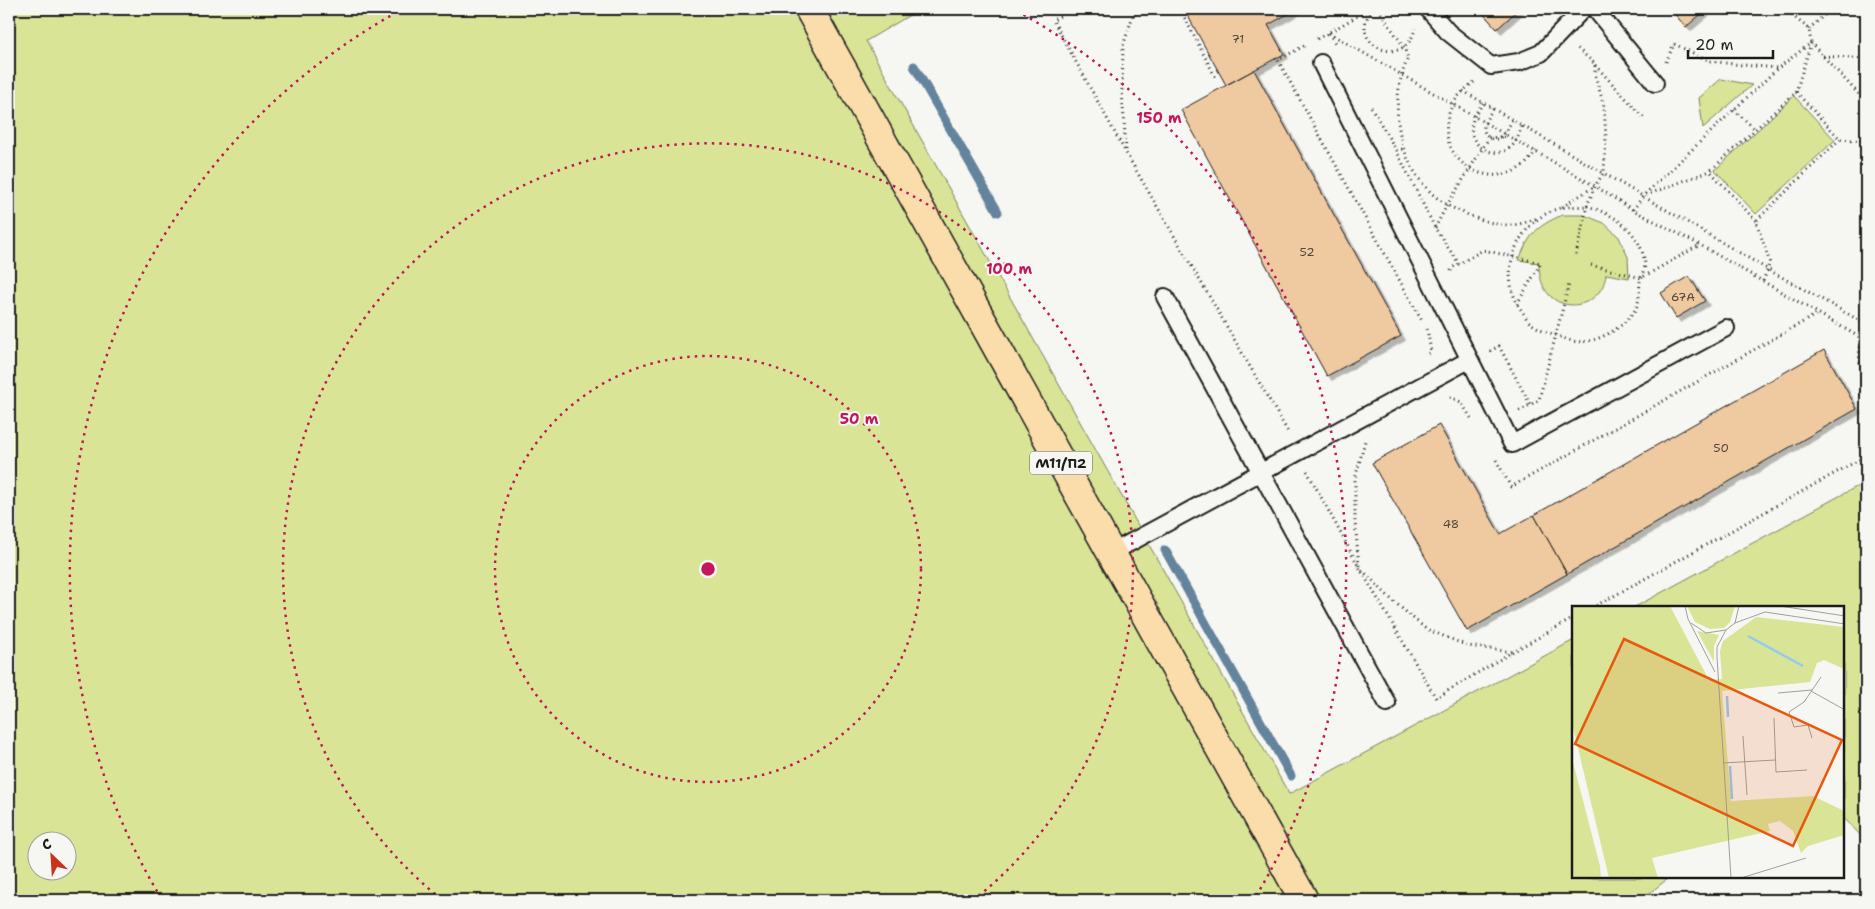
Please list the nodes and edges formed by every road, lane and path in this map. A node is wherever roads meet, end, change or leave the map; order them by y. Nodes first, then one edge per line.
1 (1073, 9) edge
2 (1135, 9) edge
3 (1180, 9) edge
4 (1372, 9) edge
5 (1378, 9) edge
6 (1428, 9) edge
7 (1583, 9) edge
8 (1595, 9) edge
9 (1784, 9) edge
10 (1832, 9) edge
11 (810, 15) edge
12 (1415, 26) dead end
13 (1809, 29) junction
14 (1329, 33) junction
15 (1674, 44) dead end
16 (1811, 44) junction
17 (1574, 45) dead end
18 (1404, 47) junction
19 (1822, 56) junction
20 (1866, 59) edge
21 (1321, 63) dead end
22 (1595, 64) junction
23 (1491, 66) junction
24 (1778, 68) junction
25 (1400, 74) junction
26 (1217, 80) dead end
27 (1655, 83) dead end
28 (1463, 91) junction
29 (1796, 92) junction
30 (1866, 102) edge
31 (1483, 103) junction
32 (1453, 104) junction
33 (1493, 109) junction
34 (1734, 110) junction
35 (1474, 116) junction
36 (1645, 119) dead end
37 (1512, 120) junction
38 (1485, 122) junction
39 (1522, 126) junction
40 (1755, 130) junction
41 (1507, 135) junction
42 (1489, 138) junction
43 (1840, 139) junction
44 (1517, 140) junction
45 (1866, 141) edge
46 (1483, 149) junction
47 (1396, 150) dead end
48 (1536, 151) junction
49 (1126, 153) junction
50 (1470, 170) junction
51 (1710, 171) junction
52 (1604, 172) junction
53 (1595, 186) junction
54 (1643, 196) junction
55 (1446, 204) junction
56 (1587, 206) junction
57 (1561, 208) junction
58 (1633, 210) junction
59 (1541, 217) junction
60 (1756, 221) junction
61 (1435, 228) junction
62 (1700, 245) junction
63 (1576, 255) dead end
64 (1512, 257) junction
65 (1459, 264) junction
66 (1591, 264) dead end
67 (1768, 270) junction
68 (1448, 276) dead end
69 (1640, 278) junction
70 (1763, 281) junction
71 (1569, 284) dead end
72 (1165, 297) dead end
73 (1517, 304) junction
74 (1866, 324) edge
75 (1726, 328) dead end
76 (1866, 333) edge
77 (1556, 335) junction
78 (1862, 339) junction
79 (1866, 341) edge
80 (1488, 352) dead end
81 (1426, 356) dead end
82 (1469, 360) junction
83 (1866, 377) edge
84 (1530, 404) junction
85 (1500, 422) junction
86 (1366, 438) dead end
87 (1297, 451) junction
88 (1866, 456) edge
89 (1260, 471) junction
90 (1111, 553) junction
91 (1359, 567) junction
92 (1596, 606) edge
93 (1572, 619) edge
94 (1512, 652) junction
95 (1387, 703) dead end
96 (1304, 900) edge

1 - 49 path
2 - 49 path
3 - 26 path
4 - 14 path
4 - 18 path
5 - 18 path
6 - 23 lane
7 - 23 lane
8 - 27 lane
9 - 13 path
10 - 13 path
11 - 90 highway, М11/П2
12 - 18 path
13 - 16 path
14 - 25 path
14 - 81 path
15 - 24 path
16 - 19 path
16 - 24 path
16 - 29 path
17 - 22 path
18 - 25 path
19 - 20 path
19 - 30 path
21 - 82 lane
22 - 36 path
22 - 52 path
23 - 28 path
24 - 34 path
25 - 32 path
25 - 55 path
28 - 31 path
28 - 32 path
29 - 40 path
29 - 43 path
31 - 33 path
31 - 35 path
32 - 35 path
32 - 50 path
33 - 37 path
33 - 38 path
34 - 40 path
34 - 54 path
35 - 38 path
35 - 46 path
37 - 39 path
37 - 41 path
38 - 41 path
38 - 42 path
39 - 44 path
39 - 52 path
40 - 51 path
41 - 42 path
41 - 44 path
42 - 46 path
43 - 45 path
43 - 60 path
44 - 46 path
44 - 48 path
46 - 50 path
47 - 61 path
48 - 50 path
48 - 53 path
49 - 87 path
50 - 55 path
51 - 54 path
51 - 60 path
52 - 53 path
52 - 54 path
53 - 56 path
53 - 57 path
53 - 58 path
54 - 58 path
54 - 67 path
55 - 59 path
55 - 61 path
56 - 57 path
56 - 63 path
56 - 69 path
57 - 59 path
58 - 62 path
59 - 64 path
60 - 67 path
61 - 65 path
62 - 69 path
62 - 70 path
64 - 65 path
64 - 73 path
64 - 73 path
65 - 68 path
66 - 69 path
67 - 70 path
67 - 74 path
69 - 77 path
70 - 78 path
71 - 77 path
72 - 89 lane
73 - 77 path
75 - 85 lane
76 - 78 path
77 - 84 path
78 - 79 path
78 - 83 path
80 - 84 path
82 - 85 lane
82 - 87 lane
84 - 85 path
86 - 91 path
87 - 89 lane
87 - 91 path
88 - 92 path
89 - 90 lane
89 - 95 lane
90 - 96 highway, М11/П2
91 - 94 path
91 - 94 path
93 - 94 path

